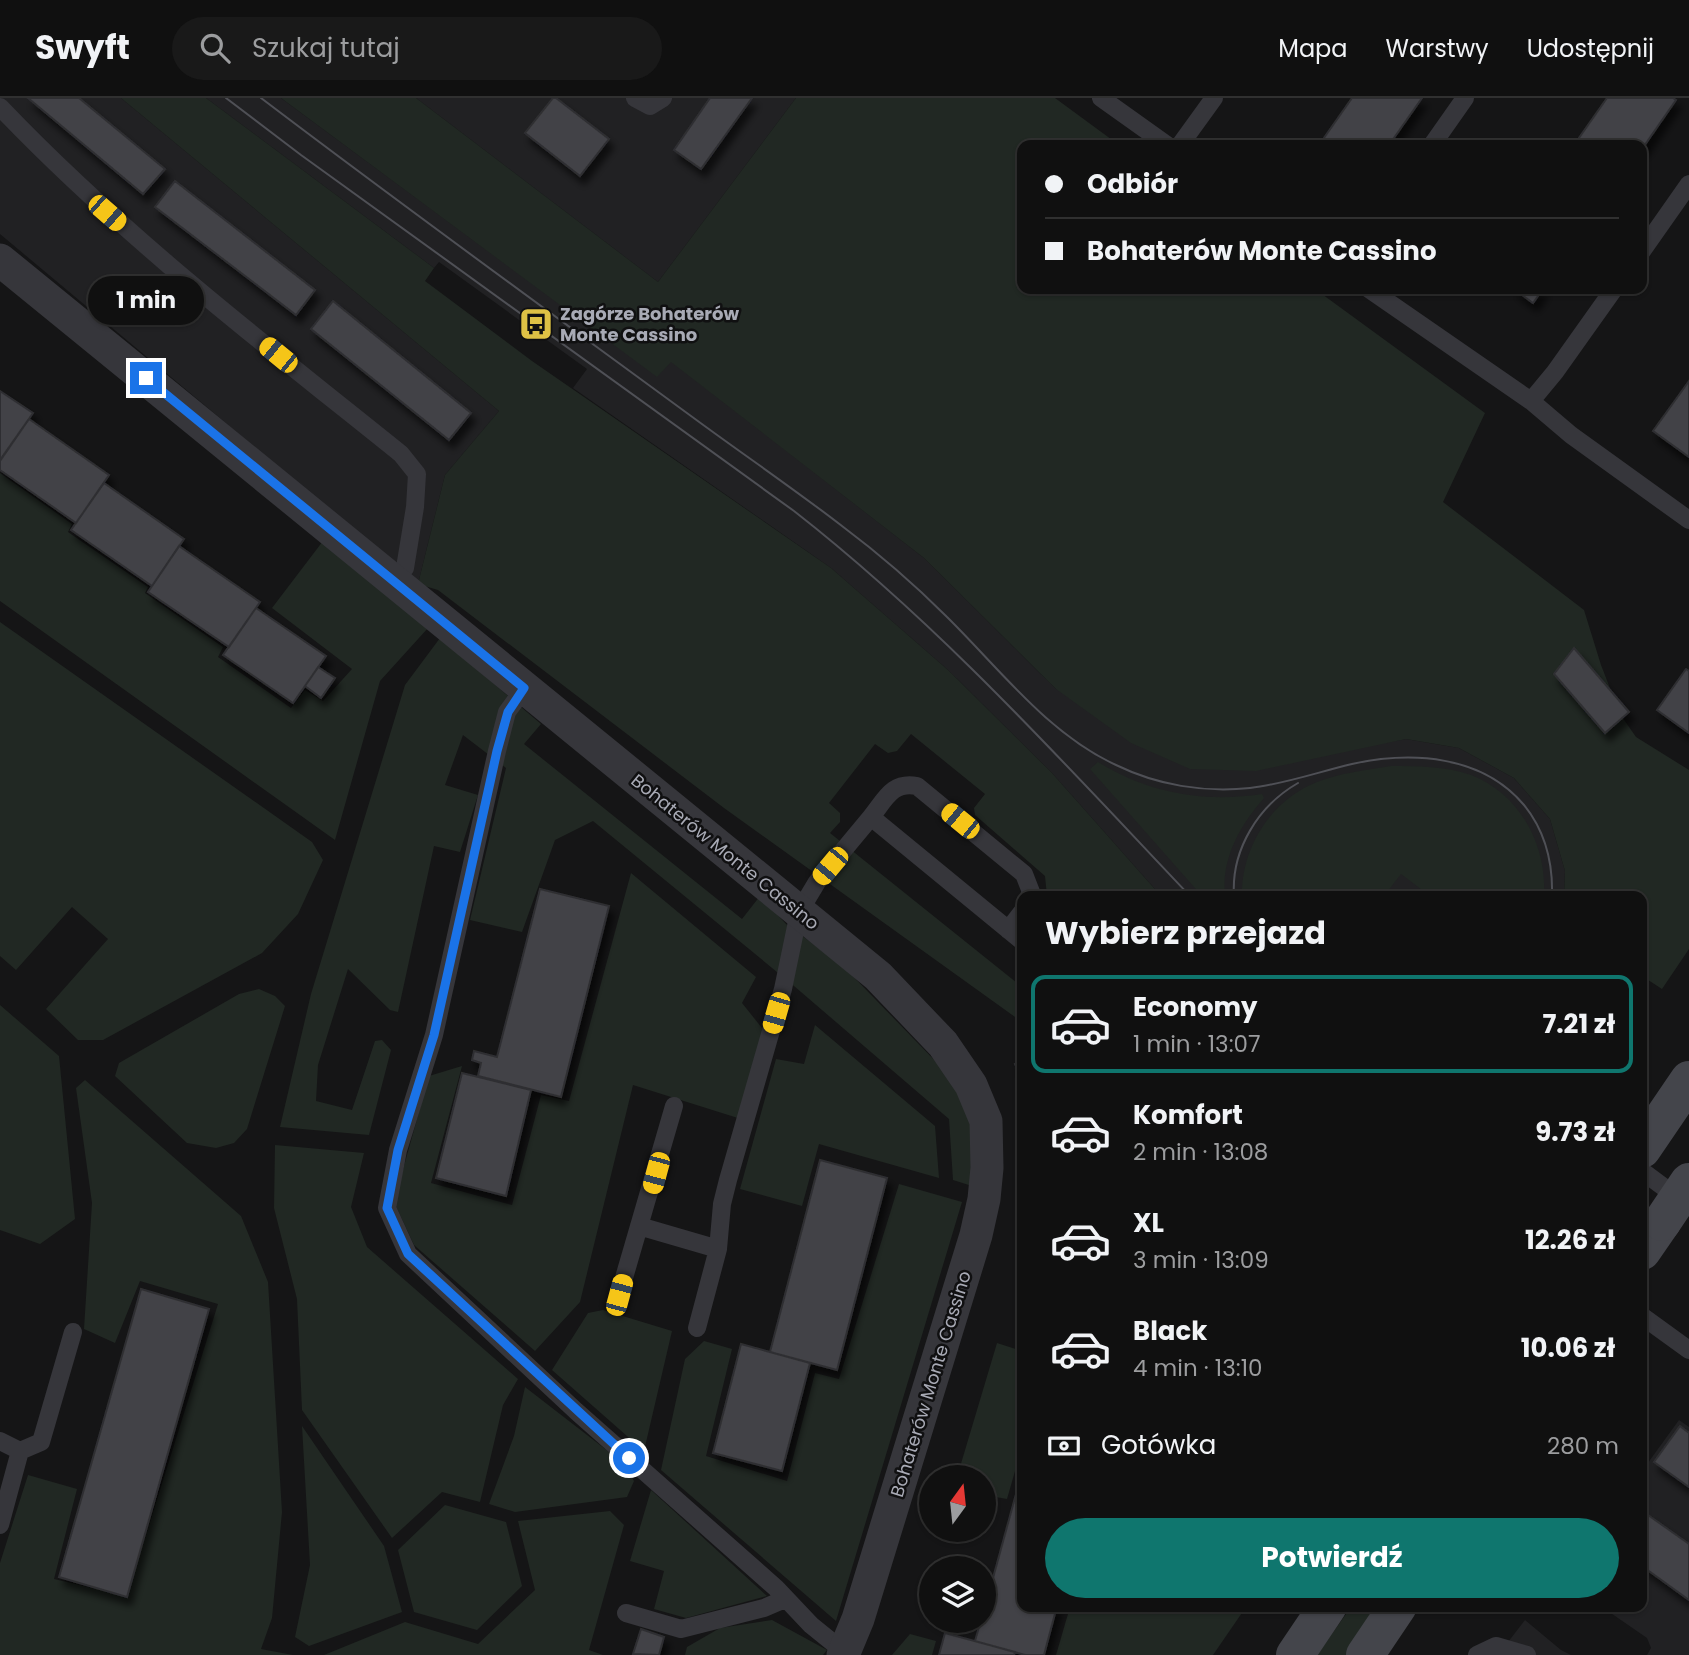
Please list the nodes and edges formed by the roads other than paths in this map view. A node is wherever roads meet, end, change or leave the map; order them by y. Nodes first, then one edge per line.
1 (635, 98) edge
2 (663, 98) edge
3 (1101, 98) edge
4 (1214, 98) edge
5 (1465, 98) edge
6 (0, 107) edge
7 (1160, 140) edge
8 (1184, 140) edge
9 (1436, 140) edge
10 (1689, 184) edge
11 (1647, 244) edge
12 (0, 260) edge
13 (1375, 294) edge
14 (1610, 294) edge
15 (1531, 401) junction
16 (1689, 520) edge
17 (395, 580) junction
18 (524, 688) junction
19 (871, 817) junction
20 (1031, 891) edge
21 (799, 912) junction
22 (1015, 936) edge
23 (1689, 1080) edge
24 (674, 1106) dead end
25 (1647, 1142) edge
26 (1689, 1182) edge
27 (1647, 1184) edge
28 (639, 1226) junction
29 (1664, 1226) edge
30 (718, 1249) junction
31 (619, 1295) dead end
32 (1647, 1320) edge
33 (697, 1328) dead end
34 (73, 1332) dead end
35 (1689, 1350) edge
36 (0, 1441) edge
37 (20, 1451) junction
38 (0, 1525) edge
39 (785, 1599) junction
40 (1324, 1612) edge
41 (1394, 1612) edge
42 (626, 1613) dead end
43 (844, 1652) edge
44 (1295, 1655) edge
45 (1365, 1655) edge
46 (1476, 1655) edge
47 (1527, 1655) edge

1 - 2 lane
3 - 7 lane
4 - 8 lane
5 - 9 lane
6 - 17 lane
10 - 11 lane
12 - 17 street, Bohaterów Monte Cassino
13 - 15 lane
14 - 15 lane
15 - 16 lane
17 - 18 street, Bohaterów Monte Cassino
18 - 21 street, Bohaterów Monte Cassino
18 - 39 lane
19 - 20 lane
19 - 21 lane
19 - 22 lane
21 - 30 lane
21 - 43 street, Bohaterów Monte Cassino
23 - 25 main road, bridge
24 - 28 lane
26 - 29 main road, bridge
27 - 29 lane
28 - 30 lane
28 - 31 lane
30 - 33 lane
32 - 35 lane
34 - 37 lane
36 - 37 lane
37 - 38 lane
39 - 42 lane
39 - 43 lane
40 - 44 main road
41 - 45 main road
46 - 47 lane

